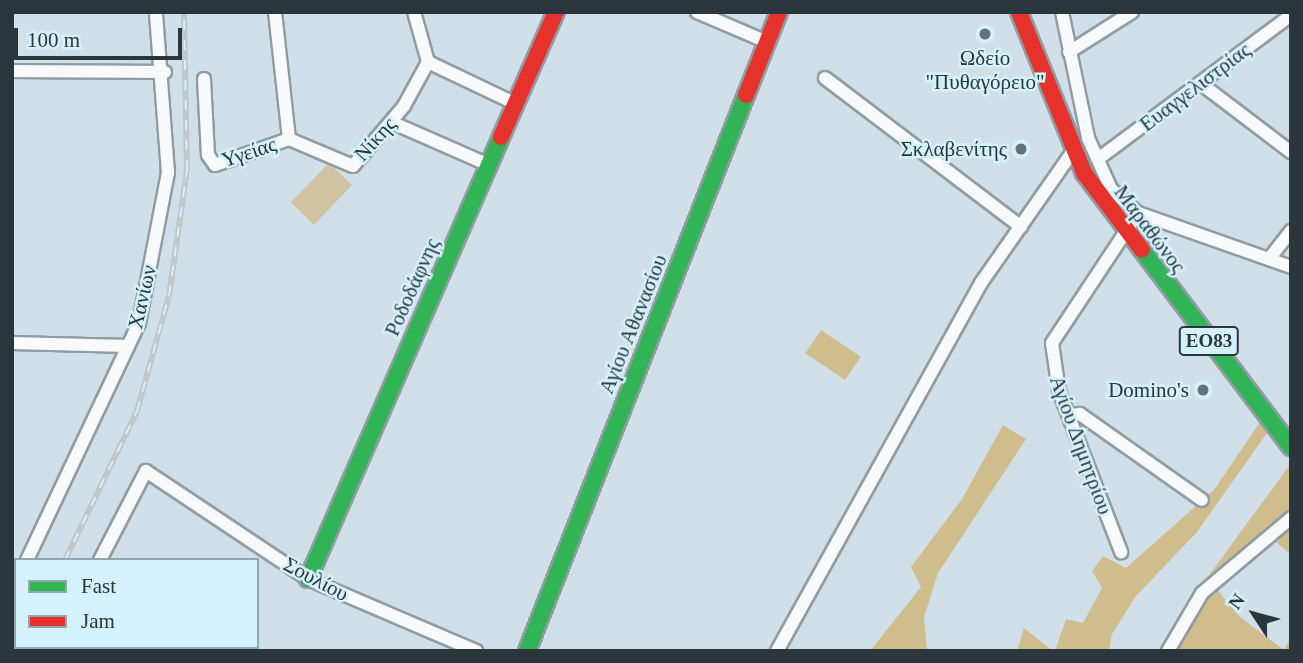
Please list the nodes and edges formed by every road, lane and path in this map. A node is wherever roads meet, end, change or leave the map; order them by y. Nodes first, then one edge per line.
1 (156, 12) edge
2 (275, 12) edge
3 (414, 12) edge
4 (556, 12) edge
5 (697, 12) edge
6 (779, 12) edge
7 (1019, 12) edge
8 (1062, 12) edge
9 (1132, 12) edge
10 (1283, 16) edge
11 (767, 43) junction
12 (1069, 51) junction
13 (428, 62) junction
14 (12, 71) edge
15 (165, 72) junction
16 (825, 78) dead end
17 (204, 79) dead end
18 (1200, 83) junction
19 (516, 104) junction
20 (391, 122) junction
21 (289, 139) junction
22 (1073, 151) junction
23 (1291, 152) edge
24 (1098, 159) junction
25 (489, 165) junction
26 (1138, 213) junction
27 (1021, 227) junction
28 (1291, 231) edge
29 (1128, 235) junction
30 (1269, 259) junction
31 (1291, 267) edge
32 (12, 343) edge
33 (128, 346) junction
34 (1070, 415) junction
35 (1291, 447) edge
36 (1202, 500) dead end
37 (1291, 518) edge
38 (1121, 552) dead end
39 (28, 558) edge
40 (101, 558) edge
41 (308, 579) junction
42 (476, 651) edge
43 (527, 651) edge
44 (777, 651) edge
45 (1168, 651) edge

1 - 15 street, Χανίων
2 - 21 street
3 - 13 street
4 - 19 street, Ροδοδάφνης
5 - 11 street
6 - 11 street, Αγίου Αθανασίου
7 - 22 street, Μαραθώνος / ΕΟ83
8 - 12 street
9 - 12 street
10 - 18 street, Ευαγγελιστρίας
11 - 43 street, Αγίου Αθανασίου
12 - 24 street
13 - 19 street
13 - 20 street, Νίκης
14 - 15 street
15 - 33 street, Χανίων
16 - 27 street
17 - 21 street, Υγείας
18 - 23 street
18 - 24 street, Ευαγγελιστρίας
19 - 25 street, Ροδοδάφνης
20 - 21 street, Νίκης
20 - 25 street
22 - 27 street
22 - 29 street, Μαραθώνος / ΕΟ83
24 - 26 street
25 - 41 street, Ροδοδάφνης
26 - 29 street, Αγίου Δημητρίου
26 - 30 street
27 - 44 street
28 - 30 street
29 - 34 street, Αγίου Δημητρίου
29 - 35 street, Μαραθώνος / ΕΟ83
30 - 31 street
32 - 33 street
33 - 39 street, Χανίων
34 - 36 street
34 - 38 street, Αγίου Δημητρίου
37 - 45 street
40 - 41 street, Σουλίου
41 - 42 street, Σουλίου

